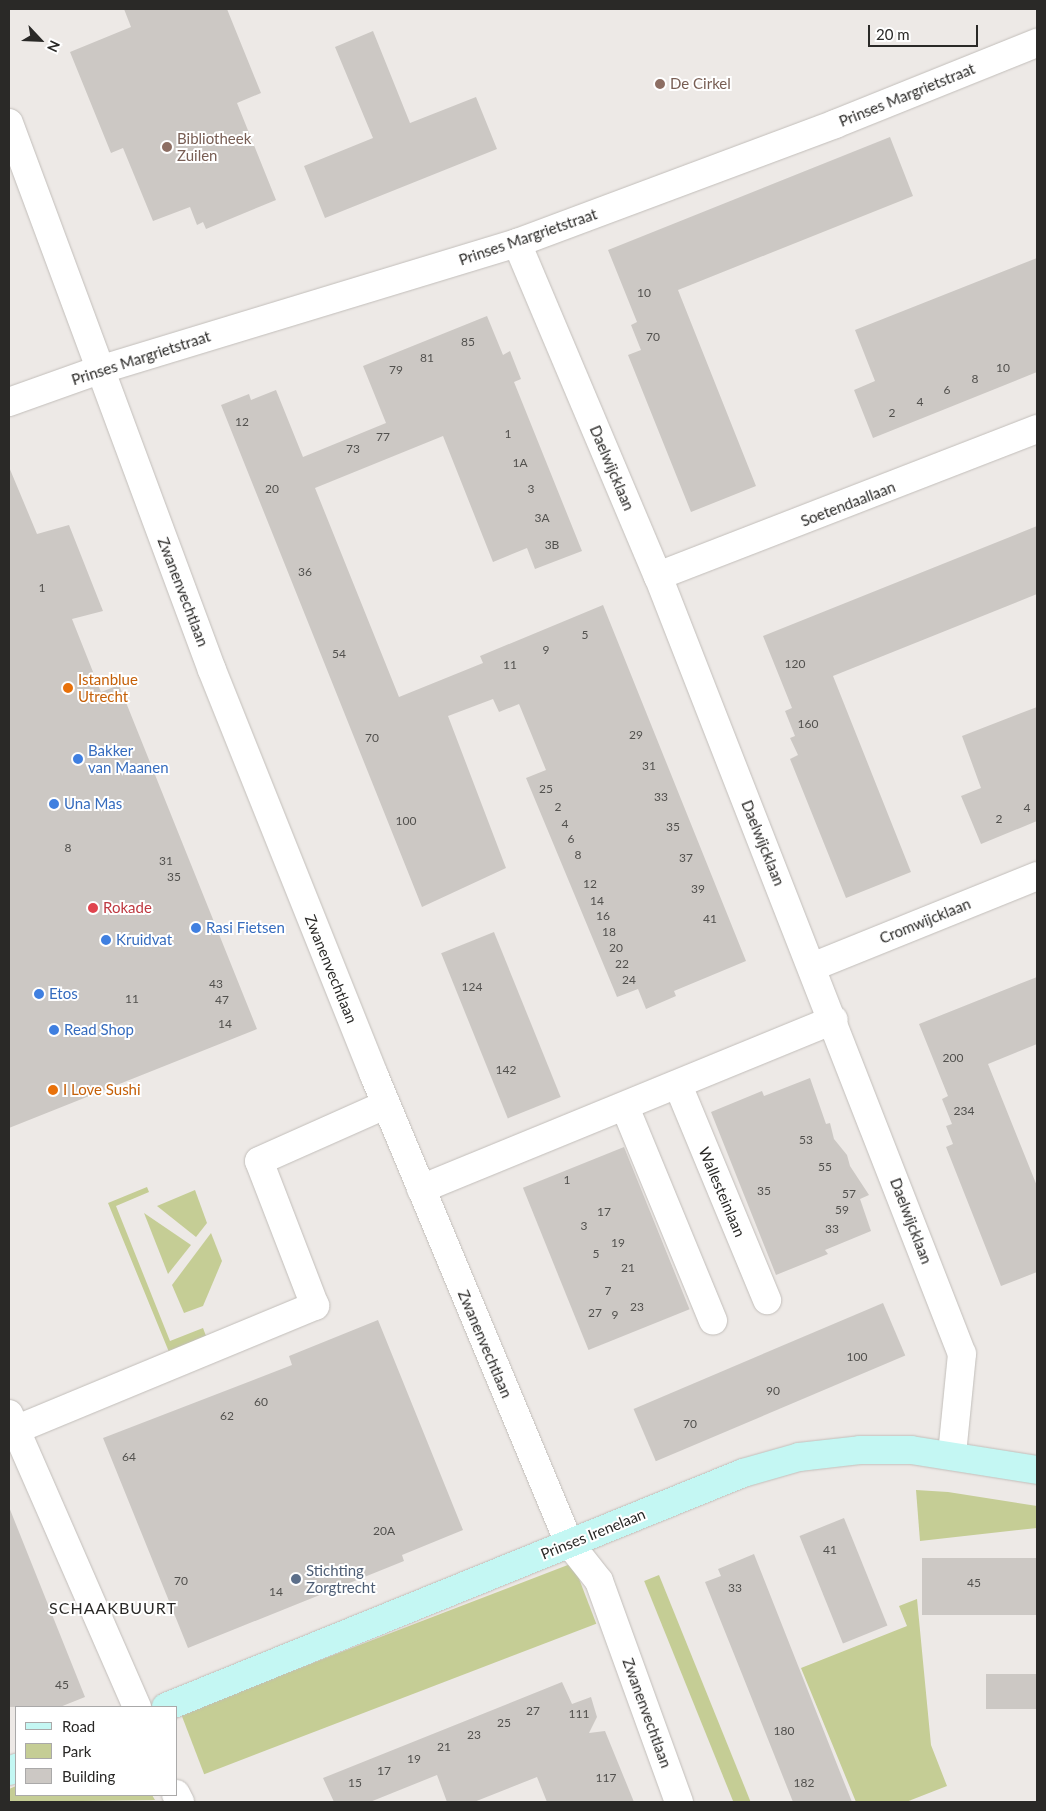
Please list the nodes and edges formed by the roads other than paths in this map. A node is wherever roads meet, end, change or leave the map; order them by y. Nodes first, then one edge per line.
1 (1037, 43) edge
2 (9, 123) edge
3 (517, 243) junction
4 (99, 370) junction
5 (9, 402) edge
6 (1037, 429) edge
7 (658, 576) junction
8 (1037, 876) edge
9 (812, 967) junction
10 (834, 1020) junction
11 (678, 1085) junction
12 (386, 1105) junction
13 (625, 1107) junction
14 (421, 1189) junction
15 (767, 1300) dead end
16 (713, 1321) dead end
17 (12, 1422) edge
18 (952, 1455) junction
19 (1037, 1470) edge
20 (569, 1543) junction
21 (137, 1706) edge
22 (169, 1706) edge
23 (679, 1802) edge

1 - 3 street, Prinses Margrietstraat
2 - 4 street, Zwanenvechtlaan
3 - 4 street, Prinses Margrietstraat
3 - 7 street, Daelwijcklaan
4 - 5 street, Prinses Margrietstraat
4 - 12 street, Zwanenvechtlaan
6 - 7 street, Soetendaallaan
7 - 9 street, Daelwijcklaan
8 - 9 street, Cromwijcklaan
9 - 10 street, Daelwijcklaan
10 - 11 street
10 - 18 street, Daelwijcklaan
11 - 13 street
11 - 15 street, Wallesteinlaan
12 - 14 street, Zwanenvechtlaan
12 - 17 street
13 - 14 street
13 - 16 street
14 - 20 street, Zwanenvechtlaan
17 - 21 street
18 - 19 street, Prinses Irenelaan
18 - 20 street, Prinses Irenelaan
20 - 22 street, Prinses Irenelaan
20 - 23 street, Zwanenvechtlaan

